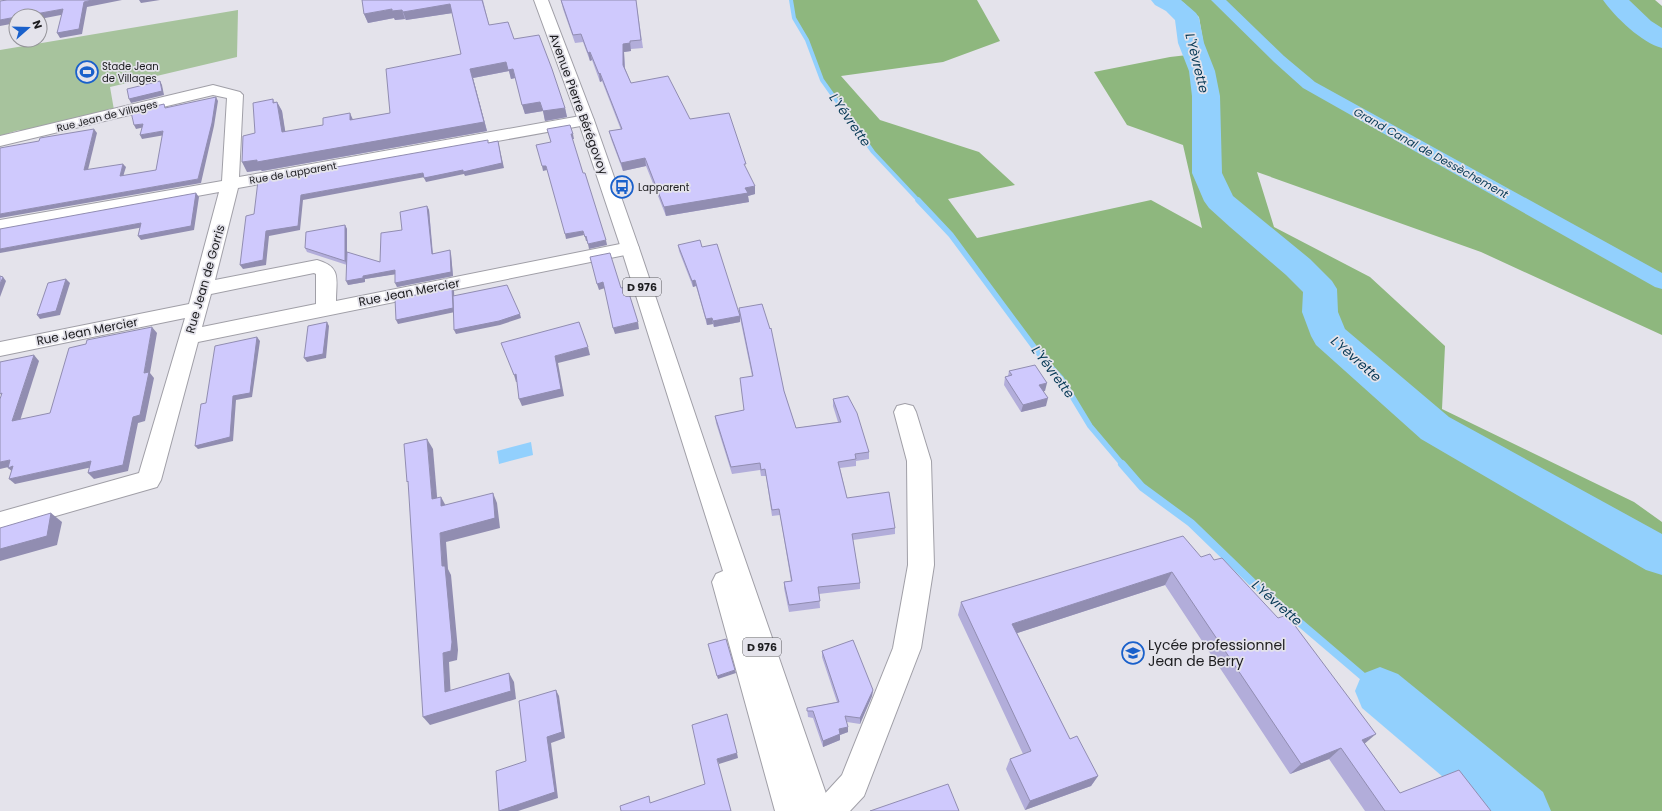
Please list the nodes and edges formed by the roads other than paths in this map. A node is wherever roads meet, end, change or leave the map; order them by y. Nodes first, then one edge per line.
1 (541, 0) edge
2 (213, 90) joint
3 (586, 120) junction
4 (0, 141) edge
5 (230, 184) junction
6 (0, 226) edge
7 (630, 248) junction
8 (203, 289) junction
9 (197, 309) junction
10 (326, 309) junction
11 (189, 337) junction
12 (0, 349) edge
13 (905, 412) dead end
14 (706, 483) junction
15 (0, 522) edge
16 (790, 811) edge
17 (817, 811) edge
18 (830, 811) edge

1 - 3 street, Avenue Pierre Bérégovoy / D 976
2 - 4 street, Rue Jean de Villages
2 - 5 street, Rue Jean de Gorris
3 - 5 street, Rue de Lapparent
3 - 7 street, Avenue Pierre Bérégovoy / D 976
5 - 6 street, Rue de Lapparent
5 - 8 street, Rue Jean de Gorris
7 - 10 street, Rue Jean Mercier
7 - 14 street, Avenue Pierre Bérégovoy / D 976
8 - 9 street, Rue Jean de Gorris
8 - 10 street
9 - 11 street, Rue Jean de Gorris
9 - 12 street, Rue Jean Mercier
10 - 11 street, Rue Jean Mercier
11 - 15 street, Rue Jean de Gorris
13 - 18 street
14 - 16 street, Avenue Pierre Bérégovoy / D 976
14 - 17 street, Avenue Pierre Bérégovoy / D 976

